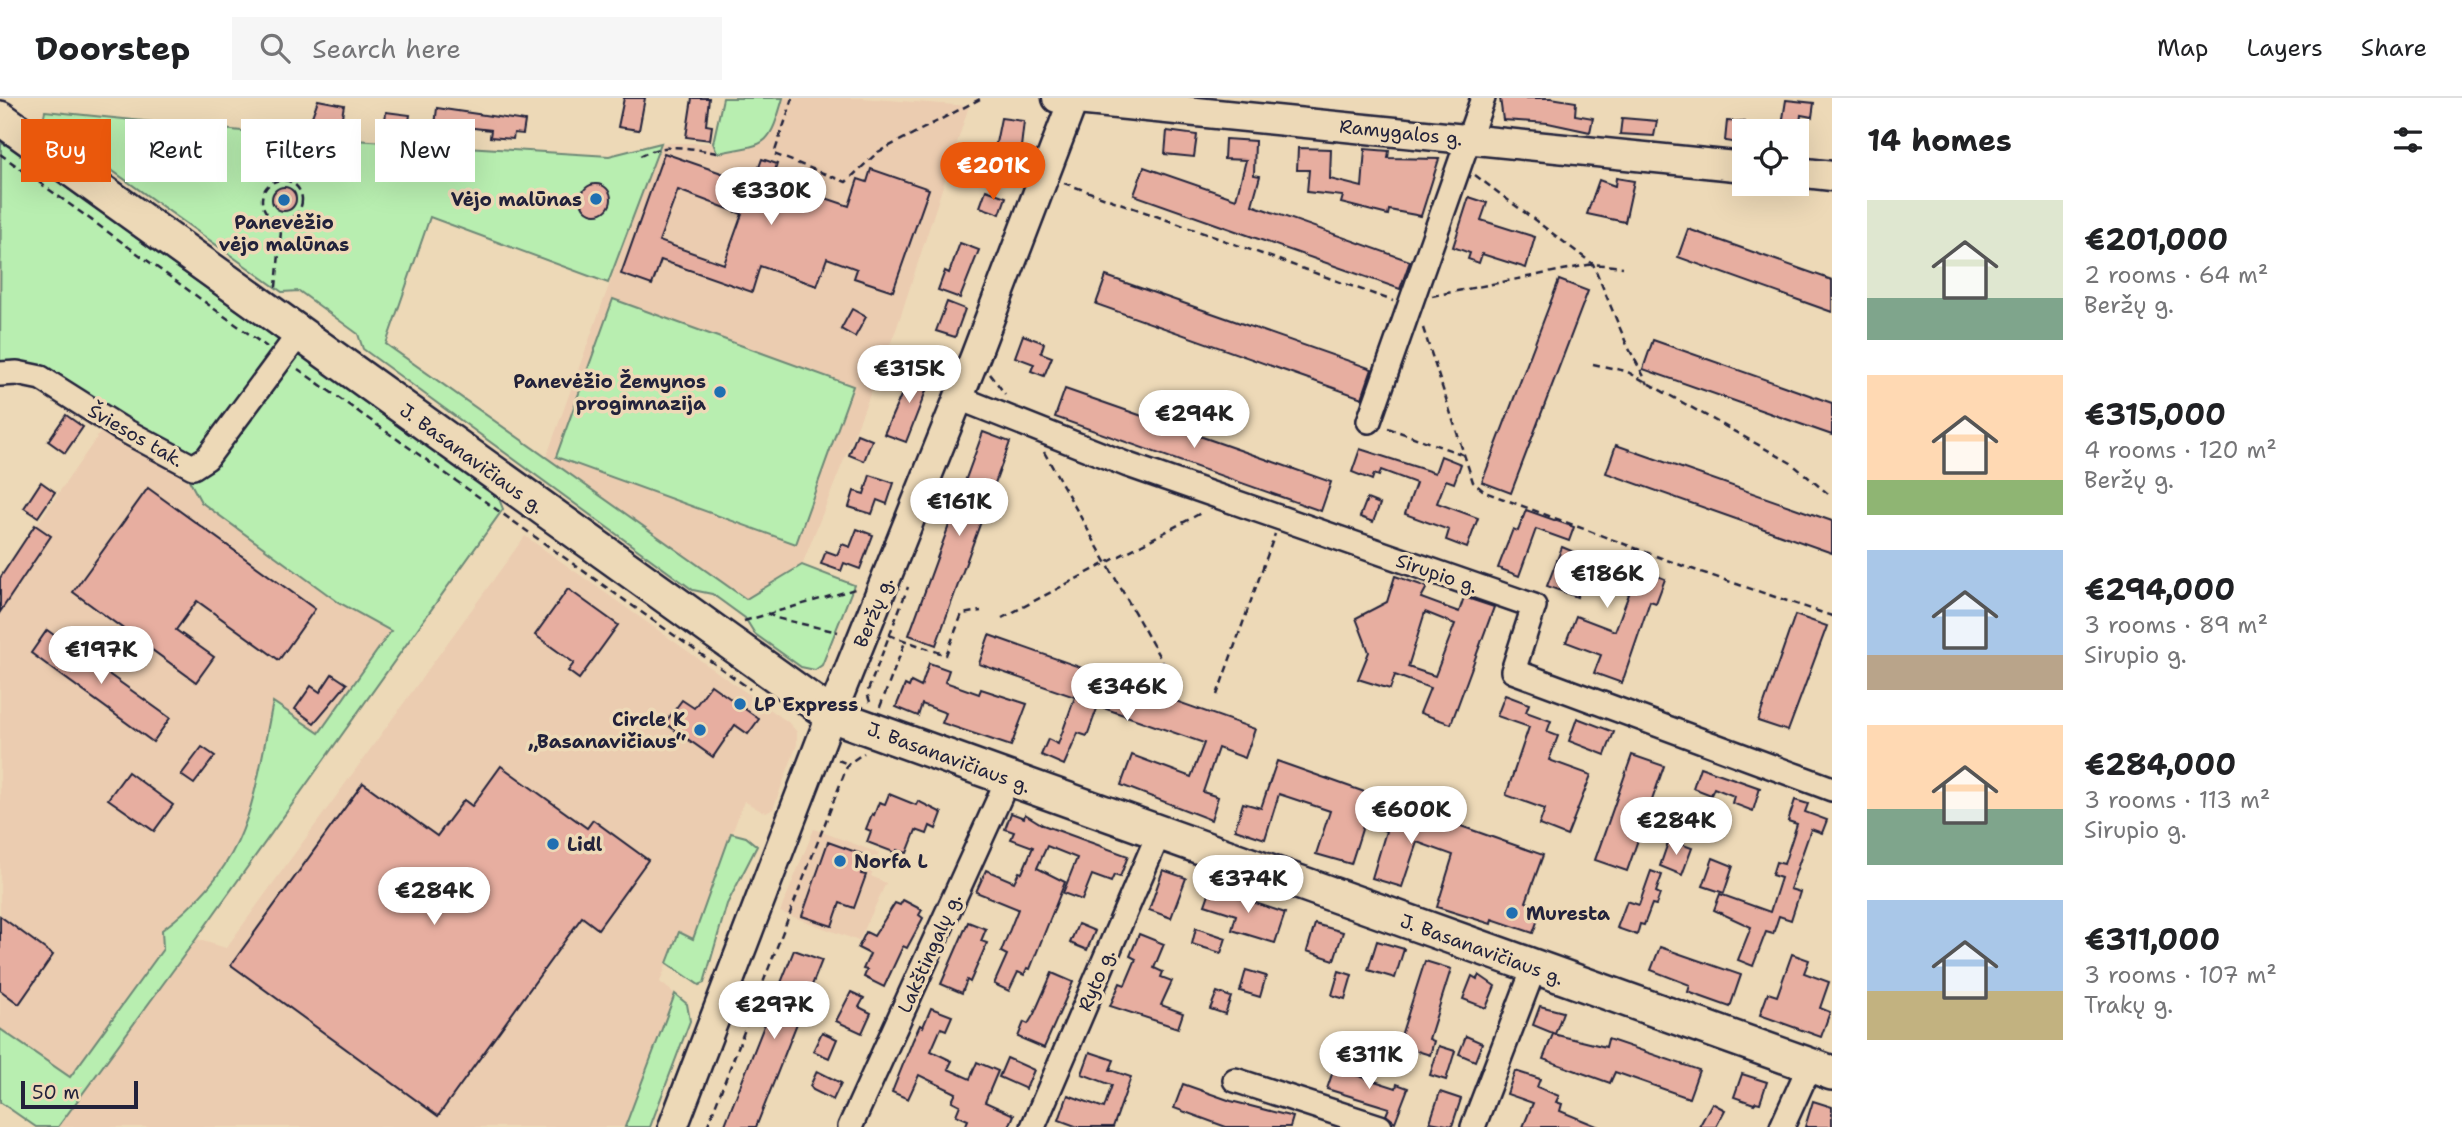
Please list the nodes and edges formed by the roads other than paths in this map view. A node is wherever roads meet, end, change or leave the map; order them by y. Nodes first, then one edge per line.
1 (1483, 98) edge
2 (1068, 99) edge
3 (0, 118) edge
4 (1465, 151) junction
5 (1732, 166) edge
6 (1809, 173) edge
7 (1832, 176) edge
8 (290, 345) junction
9 (0, 374) edge
10 (959, 398) junction
11 (1369, 421) road end
12 (831, 715) junction
13 (1008, 779) junction
14 (1832, 789) edge
15 (1159, 833) junction
16 (1534, 968) junction
17 (1821, 1069) edge
18 (1235, 1080) dead end
19 (857, 1125) edge
20 (673, 1127) edge
21 (1033, 1127) edge
22 (1380, 1127) edge
23 (1473, 1127) edge
24 (1782, 1127) edge

1 - 4 street
2 - 4 main road, Ramygalos g.
2 - 10 main road, Beržų g.
3 - 8 highway, J. Basanavičiaus g.
4 - 5 main road, Ramygalos g.
4 - 11 street
6 - 7 main road
8 - 9 street, Šviesos tak.
8 - 12 highway, J. Basanavičiaus g.
10 - 12 main road, Beržų g.
10 - 14 street, Sirupio g.
12 - 13 highway, J. Basanavičiaus g.
12 - 20 main road, Beržų g.
13 - 15 highway, J. Basanavičiaus g.
13 - 19 street, Lakštingalų g.
15 - 16 highway, J. Basanavičiaus g.
15 - 21 street, Ryto g.
16 - 17 highway, J. Basanavičiaus g.
16 - 23 street
17 - 24 street
18 - 22 street

